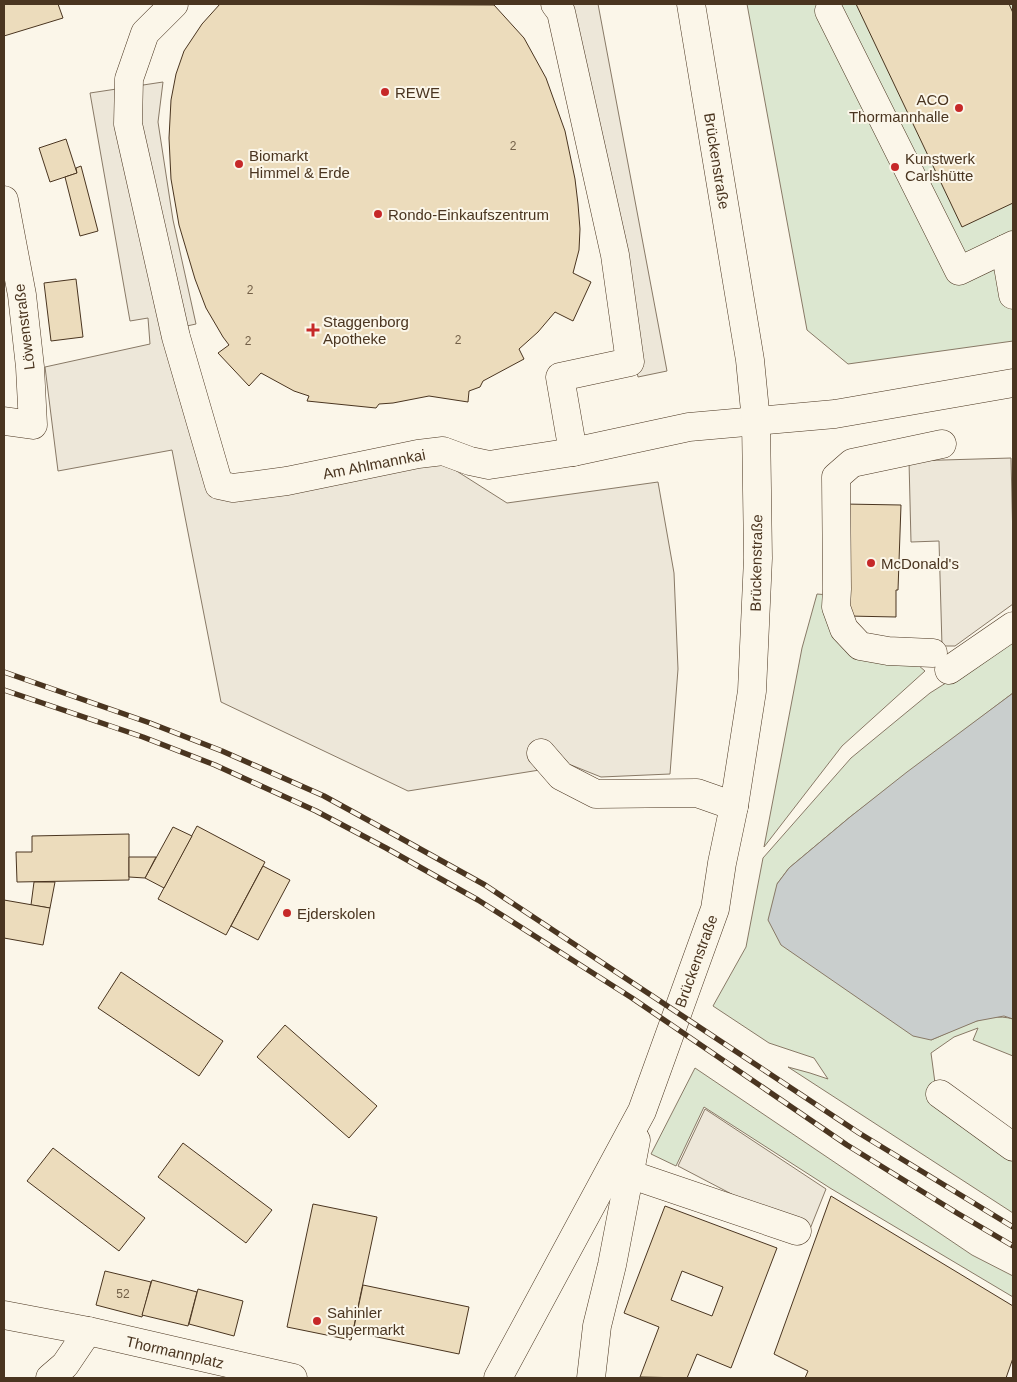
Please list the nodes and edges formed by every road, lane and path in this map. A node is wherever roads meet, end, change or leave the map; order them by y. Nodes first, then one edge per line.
1 (174, 4) edge
2 (556, 4) edge
3 (691, 4) edge
4 (829, 11) dead end
5 (4, 200) edge
6 (1009, 247) edge
7 (1013, 295) edge
8 (1013, 383) edge
9 (4, 421) edge
10 (756, 421) junction
11 (942, 444) dead end
12 (573, 452) junction
13 (1013, 626) edge
14 (541, 753) dead end
15 (734, 806) junction
16 (940, 1094) dead end
17 (642, 1111) junction
18 (1013, 1147) edge
19 (629, 1174) junction
20 (797, 1231) dead end
21 (4, 1315) edge
22 (597, 1326) junction
23 (88, 1331) junction
24 (63, 1374) edge
25 (293, 1378) edge
26 (498, 1378) edge
27 (592, 1378) edge
28 (604, 1378) edge

1 - 12 main road, Am Ahlmannkai
2 - 12 main road
3 - 10 main road, Brückenstraße
4 - 6 main road
5 - 9 main road, Löwenstraße
6 - 7 main road
8 - 10 main road, Am Ahlmannkai
10 - 12 main road, Am Ahlmannkai
10 - 15 main road, Brückenstraße
11 - 13 main road
14 - 15 main road
15 - 17 main road, Brückenstraße
16 - 18 main road
17 - 19 main road, Brückenstraße
17 - 26 main road, Brückenstraße
19 - 20 main road
19 - 22 main road, Brückenstraße
21 - 23 main road, Thormannplatz
22 - 27 main road, Brückenstraße
22 - 28 main road
23 - 24 main road
23 - 25 main road, Thormannplatz

